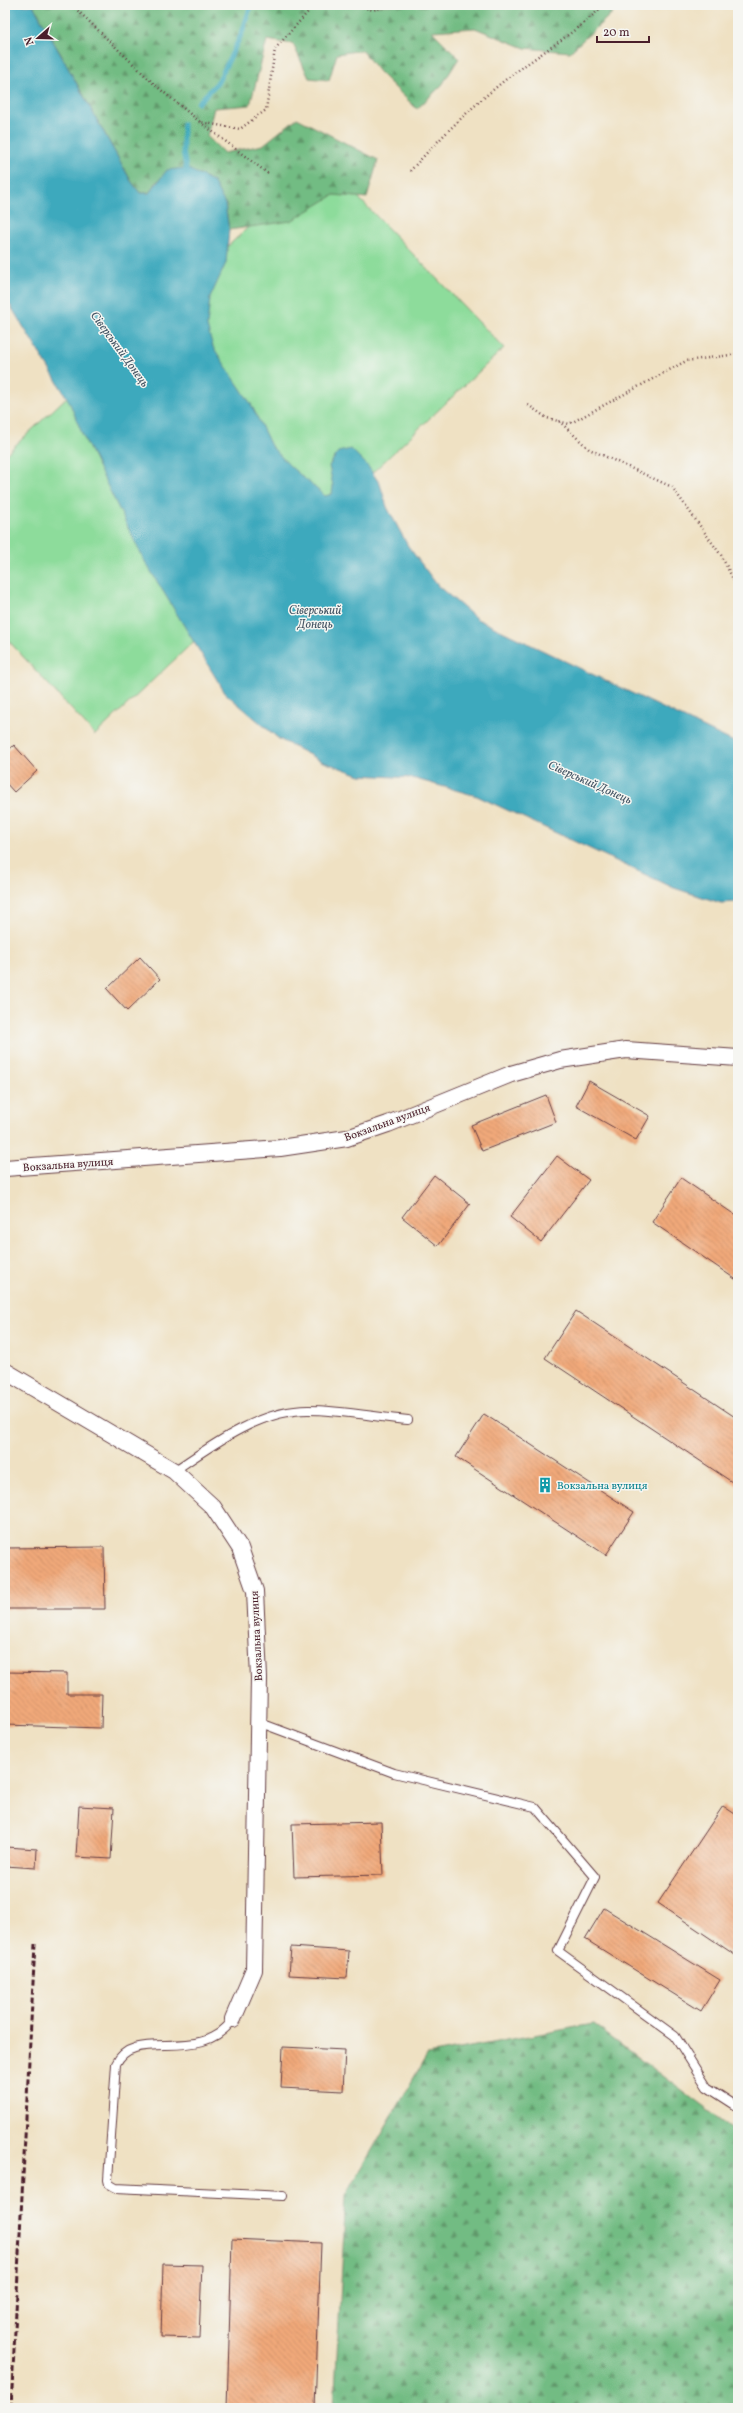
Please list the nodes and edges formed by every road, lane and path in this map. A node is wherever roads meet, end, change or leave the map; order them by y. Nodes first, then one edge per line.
1 (72, 5) edge
2 (314, 5) edge
3 (355, 5) edge
4 (392, 5) edge
5 (604, 5) edge
6 (200, 122) junction
7 (410, 171) dead end
8 (270, 175) dead end
9 (738, 354) edge
10 (528, 406) dead end
11 (559, 422) junction
12 (738, 589) edge
13 (738, 1058) edge
14 (5, 1168) edge
15 (5, 1371) edge
16 (408, 1420) dead end
17 (174, 1471) junction
18 (258, 1722) junction
19 (233, 2019) joint
20 (738, 2107) edge
21 (283, 2196) dead end

1 - 6 path
2 - 6 path
3 - 4 path
5 - 7 path
6 - 8 path
9 - 11 path
10 - 11 path
11 - 12 path
13 - 14 street, Вокзальна вулиця
15 - 17 street, Вокзальна вулиця
16 - 17 lane
17 - 18 street, Вокзальна вулиця
18 - 19 street, Вокзальна вулиця
18 - 20 lane
19 - 21 lane

